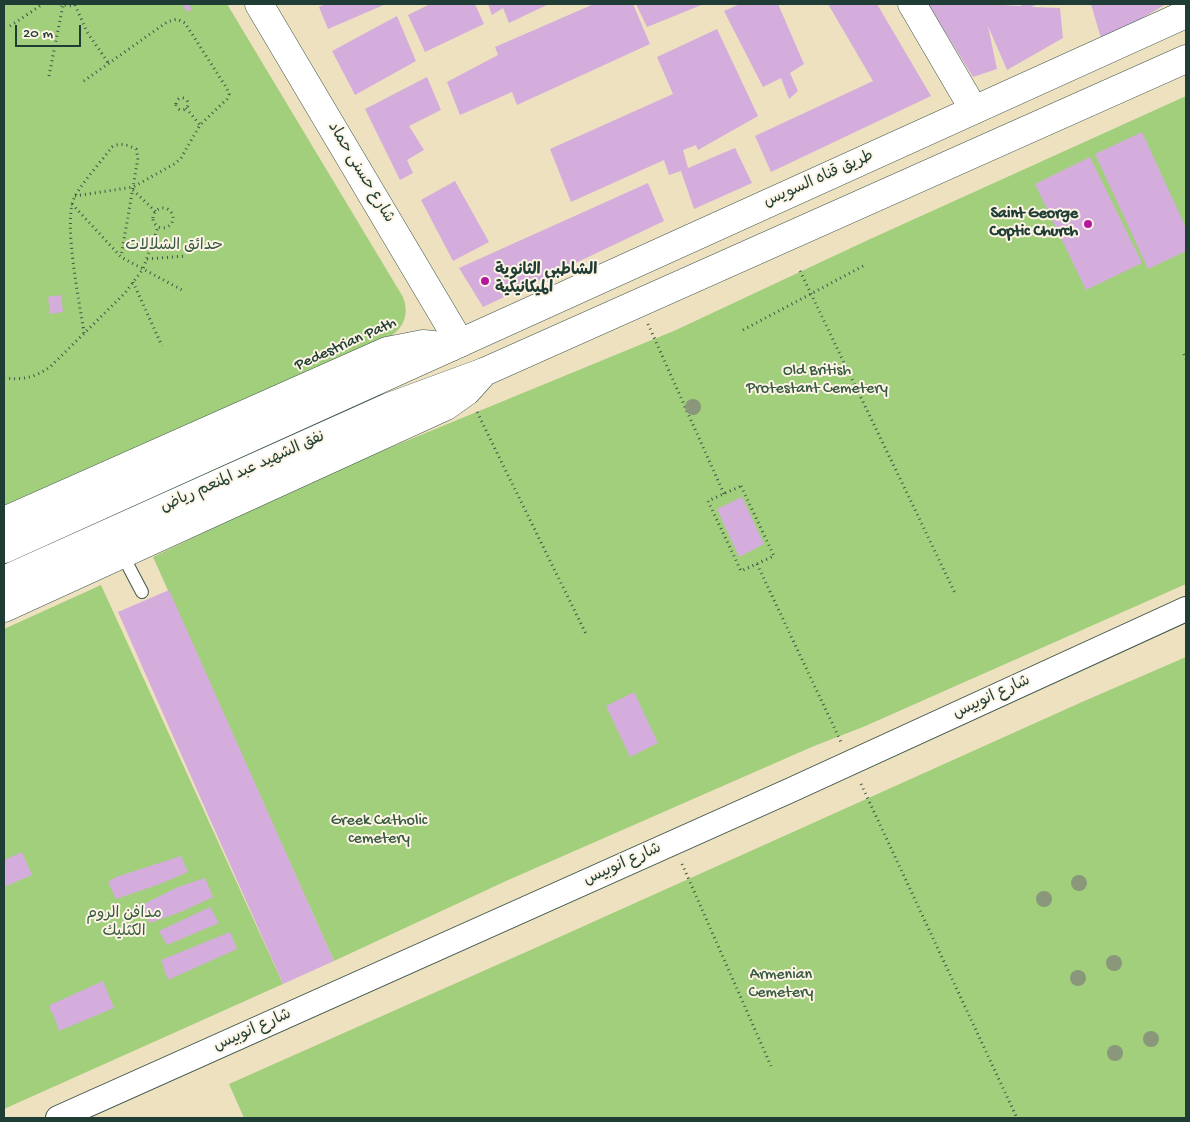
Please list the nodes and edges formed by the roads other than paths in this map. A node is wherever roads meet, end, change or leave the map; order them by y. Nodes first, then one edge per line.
1 (259, 4) edge
2 (912, 4) edge
3 (1186, 14) edge
4 (1186, 59) edge
5 (974, 110) junction
6 (456, 345) junction
7 (476, 381) junction
8 (4, 520) edge
9 (4, 549) edge
10 (122, 554) junction
11 (4, 580) edge
12 (142, 592) dead end
13 (4, 608) edge
14 (1186, 609) edge
15 (58, 1118) edge

1 - 6 main road, شارع حسنى حماد
2 - 5 main road
3 - 5 main road, طريق قناه السويس
4 - 7 main road
5 - 6 main road, طريق قناه السويس
6 - 8 main road
6 - 9 main road, نفق الشهيد عبد المنعم رياض
7 - 10 main road
7 - 11 main road, نفق الشهيد عبد المنعم رياض
10 - 12 lane
10 - 13 main road
14 - 15 street, شارع انوبيس

